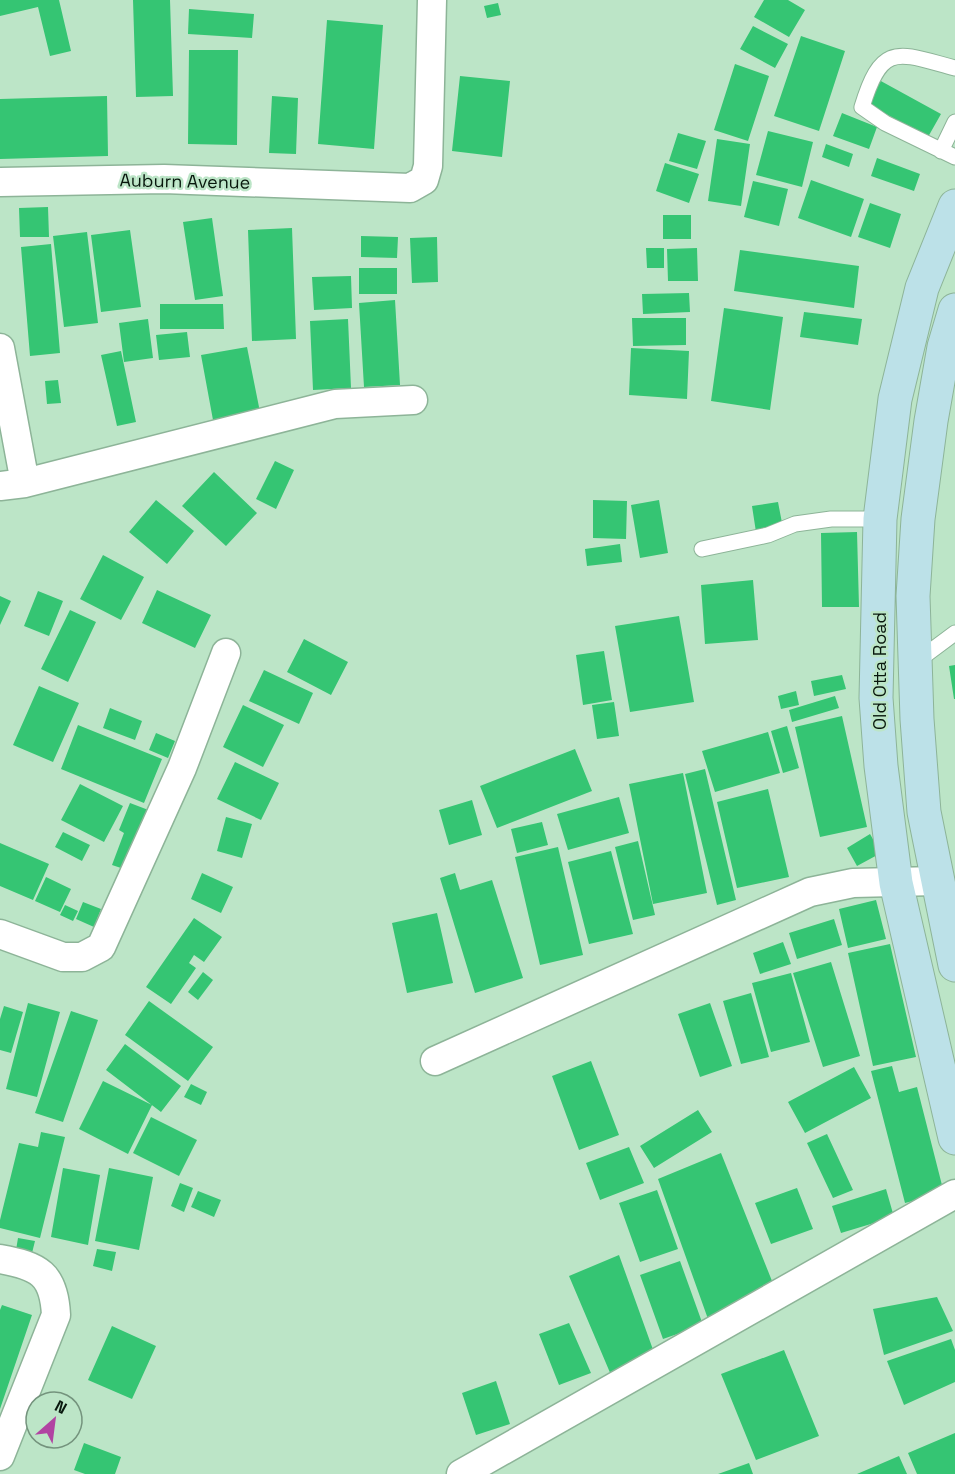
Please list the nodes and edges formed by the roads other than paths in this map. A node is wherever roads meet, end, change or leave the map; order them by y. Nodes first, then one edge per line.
1 (432, 0) edge
2 (955, 68) edge
3 (955, 122) edge
4 (948, 154) edge
5 (0, 182) edge
6 (955, 206) edge
7 (955, 310) edge
8 (0, 348) edge
9 (413, 400) dead end
10 (12, 485) edge
11 (880, 519) junction
12 (702, 549) dead end
13 (955, 633) edge
14 (226, 653) dead end
15 (916, 662) junction
16 (936, 881) junction
17 (896, 883) junction
18 (0, 934) edge
19 (955, 965) edge
20 (435, 1061) dead end
21 (947, 1070) edge
22 (955, 1138) edge
23 (955, 1194) edge
24 (0, 1259) edge
25 (0, 1456) edge
26 (461, 1474) edge

1 - 5 street, Auburn Avenue
2 - 4 lane
3 - 4 lane
6 - 11 main road, Old Otta Road
7 - 15 main road, Old Otta Road
8 - 10 street
9 - 10 street
11 - 12 lane
11 - 17 main road, Old Otta Road
13 - 15 lane
14 - 18 street
15 - 16 main road, Old Otta Road
16 - 17 street
16 - 19 main road, Old Otta Road
17 - 20 street
17 - 21 main road, Old Otta Road
21 - 22 main road, Old Otta Road
23 - 26 street
24 - 25 street

